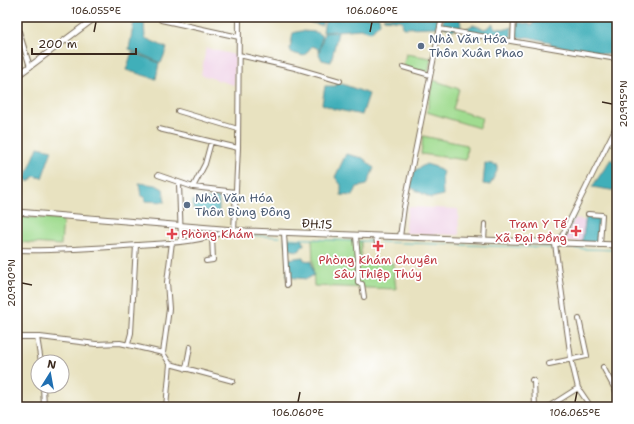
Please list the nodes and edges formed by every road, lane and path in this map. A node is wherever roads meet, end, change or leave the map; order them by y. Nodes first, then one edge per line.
1 (96, 17) edge
2 (239, 17) edge
3 (442, 17) edge
4 (514, 17) edge
5 (88, 19) edge
6 (161, 20) dead end
7 (17, 25) edge
8 (440, 28) junction
9 (239, 37) junction
10 (513, 41) junction
11 (239, 55) junction
12 (617, 59) edge
13 (30, 67) junction
14 (403, 67) dead end
15 (430, 75) junction
16 (17, 76) edge
17 (340, 81) dead end
18 (178, 111) dead end
19 (617, 125) edge
20 (159, 129) dead end
21 (238, 129) junction
22 (211, 142) junction
23 (238, 148) junction
24 (158, 175) dead end
25 (180, 184) junction
26 (193, 187) junction
27 (236, 192) junction
28 (17, 212) edge
29 (588, 214) dead end
30 (485, 224) dead end
31 (180, 226) junction
32 (232, 230) junction
33 (284, 233) junction
34 (212, 236) junction
35 (356, 236) junction
36 (376, 237) junction
37 (400, 237) junction
38 (180, 240) junction
39 (484, 241) junction
40 (172, 242) junction
41 (378, 244) dead end
42 (557, 244) junction
43 (136, 245) junction
44 (600, 245) junction
45 (617, 245) edge
46 (17, 250) edge
47 (206, 261) dead end
48 (287, 285) dead end
49 (364, 297) dead end
50 (579, 319) dead end
51 (17, 337) edge
52 (37, 337) junction
53 (128, 344) junction
54 (190, 347) dead end
55 (40, 354) edge
56 (163, 354) junction
57 (571, 359) junction
58 (170, 364) junction
59 (550, 364) dead end
60 (603, 367) dead end
61 (186, 369) junction
62 (532, 380) dead end
63 (233, 381) dead end
64 (578, 388) junction
65 (617, 393) edge
66 (43, 394) edge
67 (44, 407) edge
68 (166, 407) edge
69 (535, 407) edge
70 (548, 407) edge
71 (591, 407) edge

1 - 5 main road
2 - 9 street
3 - 8 street
4 - 10 street
5 - 13 main road
6 - 9 street
7 - 13 street
8 - 10 street
8 - 15 street
9 - 11 street
10 - 12 street
11 - 17 street
11 - 21 street
13 - 16 main road
14 - 15 street
15 - 37 street
18 - 21 street
19 - 42 street
20 - 22 street
21 - 23 street
22 - 23 street
22 - 26 street
23 - 27 street
24 - 25 street
25 - 26 street
25 - 31 street
26 - 27 street
27 - 32 street
28 - 31 main road, ĐH.15 / ĐH.15
29 - 44 street
30 - 39 street
31 - 32 main road, ĐH.15 / ĐH.15
31 - 38 street
32 - 33 main road, ĐH.15 / ĐH.15
32 - 34 street
33 - 35 main road, ĐH.15 / ĐH.15
33 - 48 street
34 - 38 street
34 - 47 street
35 - 36 main road, ĐH.15 / ĐH.15
35 - 49 street
36 - 37 main road, ĐH.15 / ĐH.15
36 - 41 street
37 - 39 main road, ĐH.15 / ĐH.15
38 - 40 street
39 - 42 main road, ĐH.15 / ĐH.15
40 - 43 street
40 - 56 street
42 - 44 main road, ĐH.15 / ĐH.15
42 - 57 street
43 - 46 street
43 - 53 street
44 - 45 main road, ĐH.15 / ĐH.15
50 - 57 street
51 - 52 street
52 - 53 street
52 - 55 street
53 - 56 street
54 - 61 street
56 - 58 street
57 - 59 street
57 - 64 street
58 - 61 street
58 - 68 street
60 - 65 street
61 - 63 street
62 - 69 street
64 - 70 street
64 - 71 street
66 - 67 street

